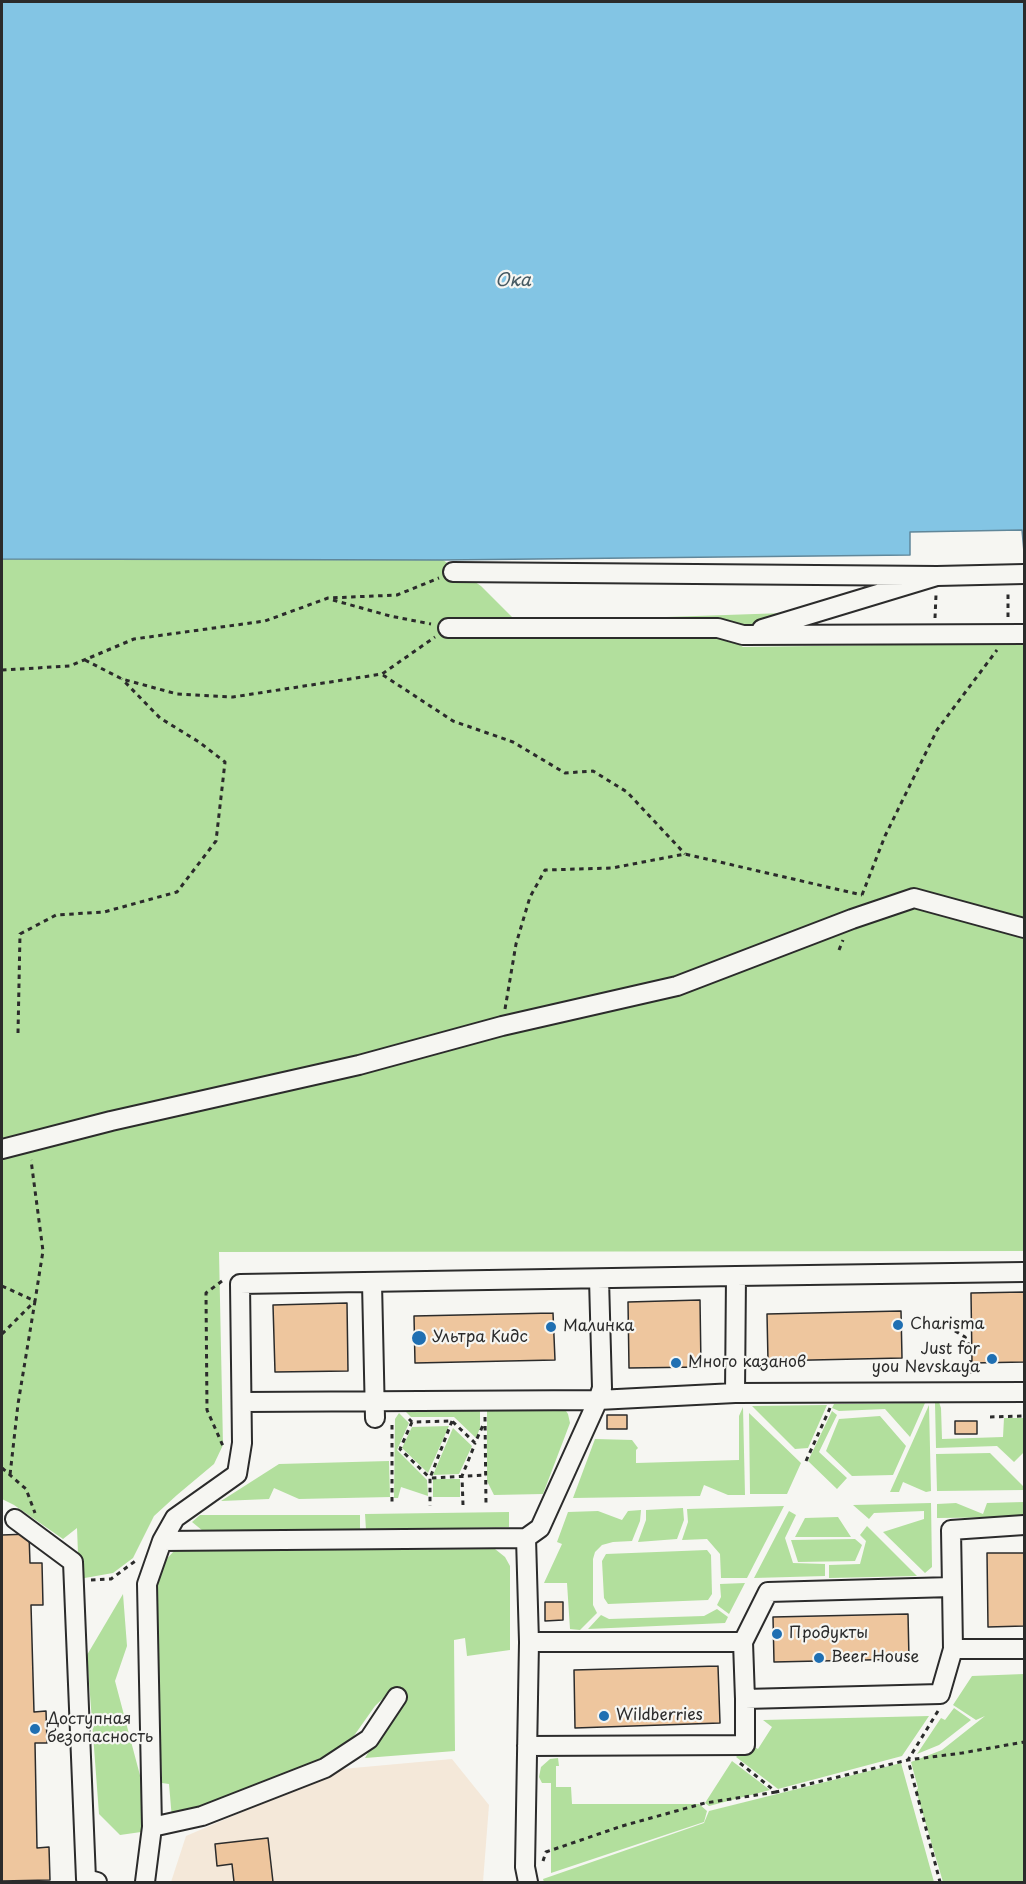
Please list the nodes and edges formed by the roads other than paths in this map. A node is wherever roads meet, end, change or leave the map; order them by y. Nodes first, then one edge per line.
1 (453, 573) road end
2 (937, 576) junction
3 (1019, 577) edge
4 (448, 628) road end
5 (743, 635) junction
6 (1016, 635) edge
7 (1024, 928) edge
8 (2, 1149) edge
9 (1024, 1272) edge
10 (736, 1276) junction
11 (598, 1279) junction
12 (372, 1283) junction
13 (1024, 1392) edge
14 (735, 1393) junction
15 (598, 1400) junction
16 (243, 1402) junction
17 (381, 1411) junction
18 (15, 1519) dead end
19 (1024, 1525) edge
20 (526, 1538) junction
21 (162, 1541) junction
22 (952, 1587) junction
23 (529, 1642) junction
24 (743, 1642) junction
25 (953, 1649) junction
26 (1024, 1649) edge
27 (397, 1696) dead end
28 (745, 1699) junction
29 (527, 1746) junction
30 (152, 1827) junction
31 (97, 1882) edge
32 (145, 1882) edge
33 (528, 1882) edge

1 - 2 lane
2 - 3 lane
2 - 5 lane
4 - 5 lane
5 - 6 lane
7 - 8 lane
9 - 10 lane
10 - 11 lane
10 - 14 lane
11 - 12 lane
11 - 15 lane
12 - 16 lane
12 - 17 lane
13 - 14 lane
14 - 15 lane
15 - 17 lane
15 - 20 lane
16 - 17 lane
16 - 21 lane
18 - 31 lane
19 - 22 lane
20 - 21 lane
20 - 23 lane
21 - 30 lane
22 - 24 lane
22 - 25 lane
23 - 24 lane
23 - 29 lane
24 - 28 lane
25 - 26 lane
25 - 28 lane
27 - 30 lane
28 - 29 lane
29 - 33 lane
30 - 32 lane

